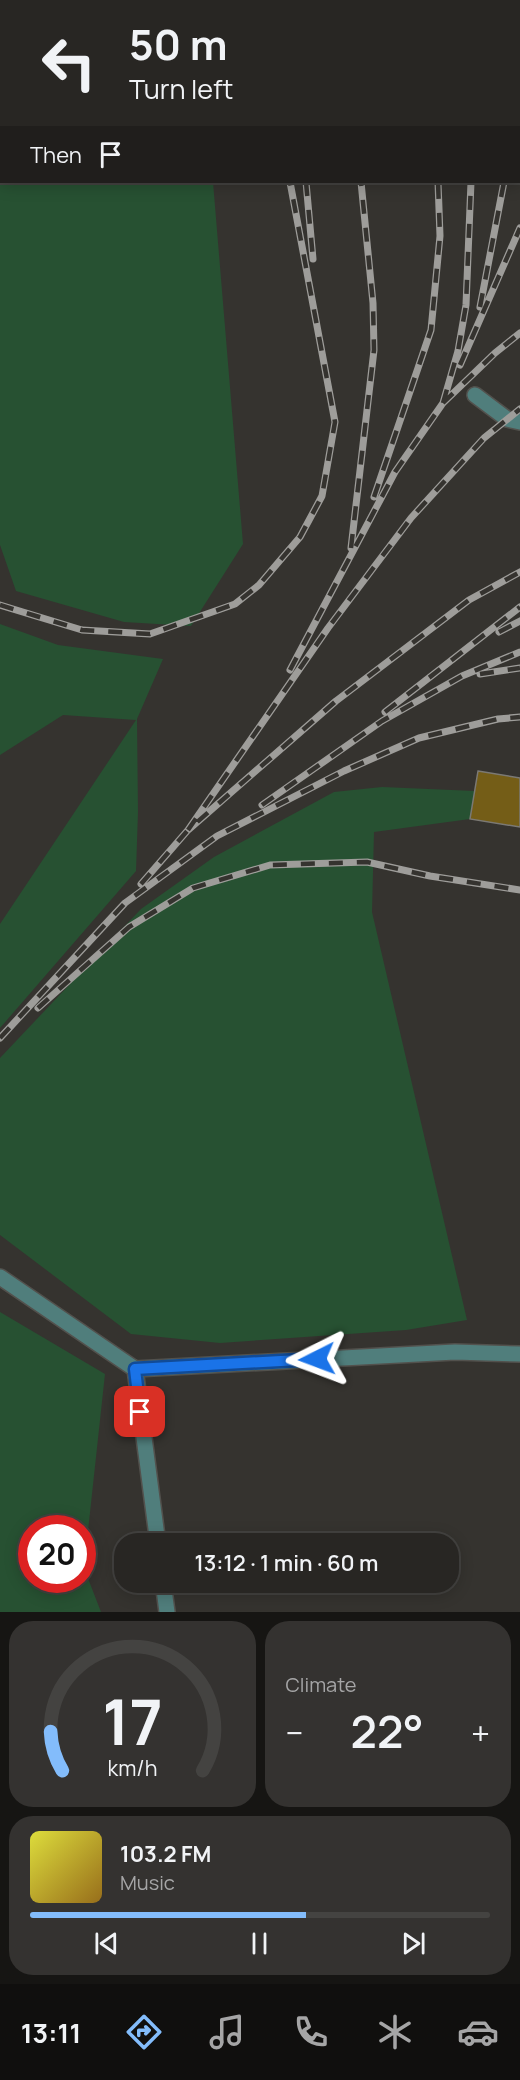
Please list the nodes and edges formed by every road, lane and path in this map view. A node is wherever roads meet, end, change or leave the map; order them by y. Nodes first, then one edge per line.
1 (475, 395) dead end
2 (520, 422) edge
3 (0, 1277) edge
4 (520, 1354) edge
5 (135, 1369) junction
6 (157, 1533) edge
7 (164, 1593) edge
8 (167, 1612) edge

1 - 2 lane
3 - 5 lane
4 - 5 lane
5 - 6 lane
7 - 8 lane

